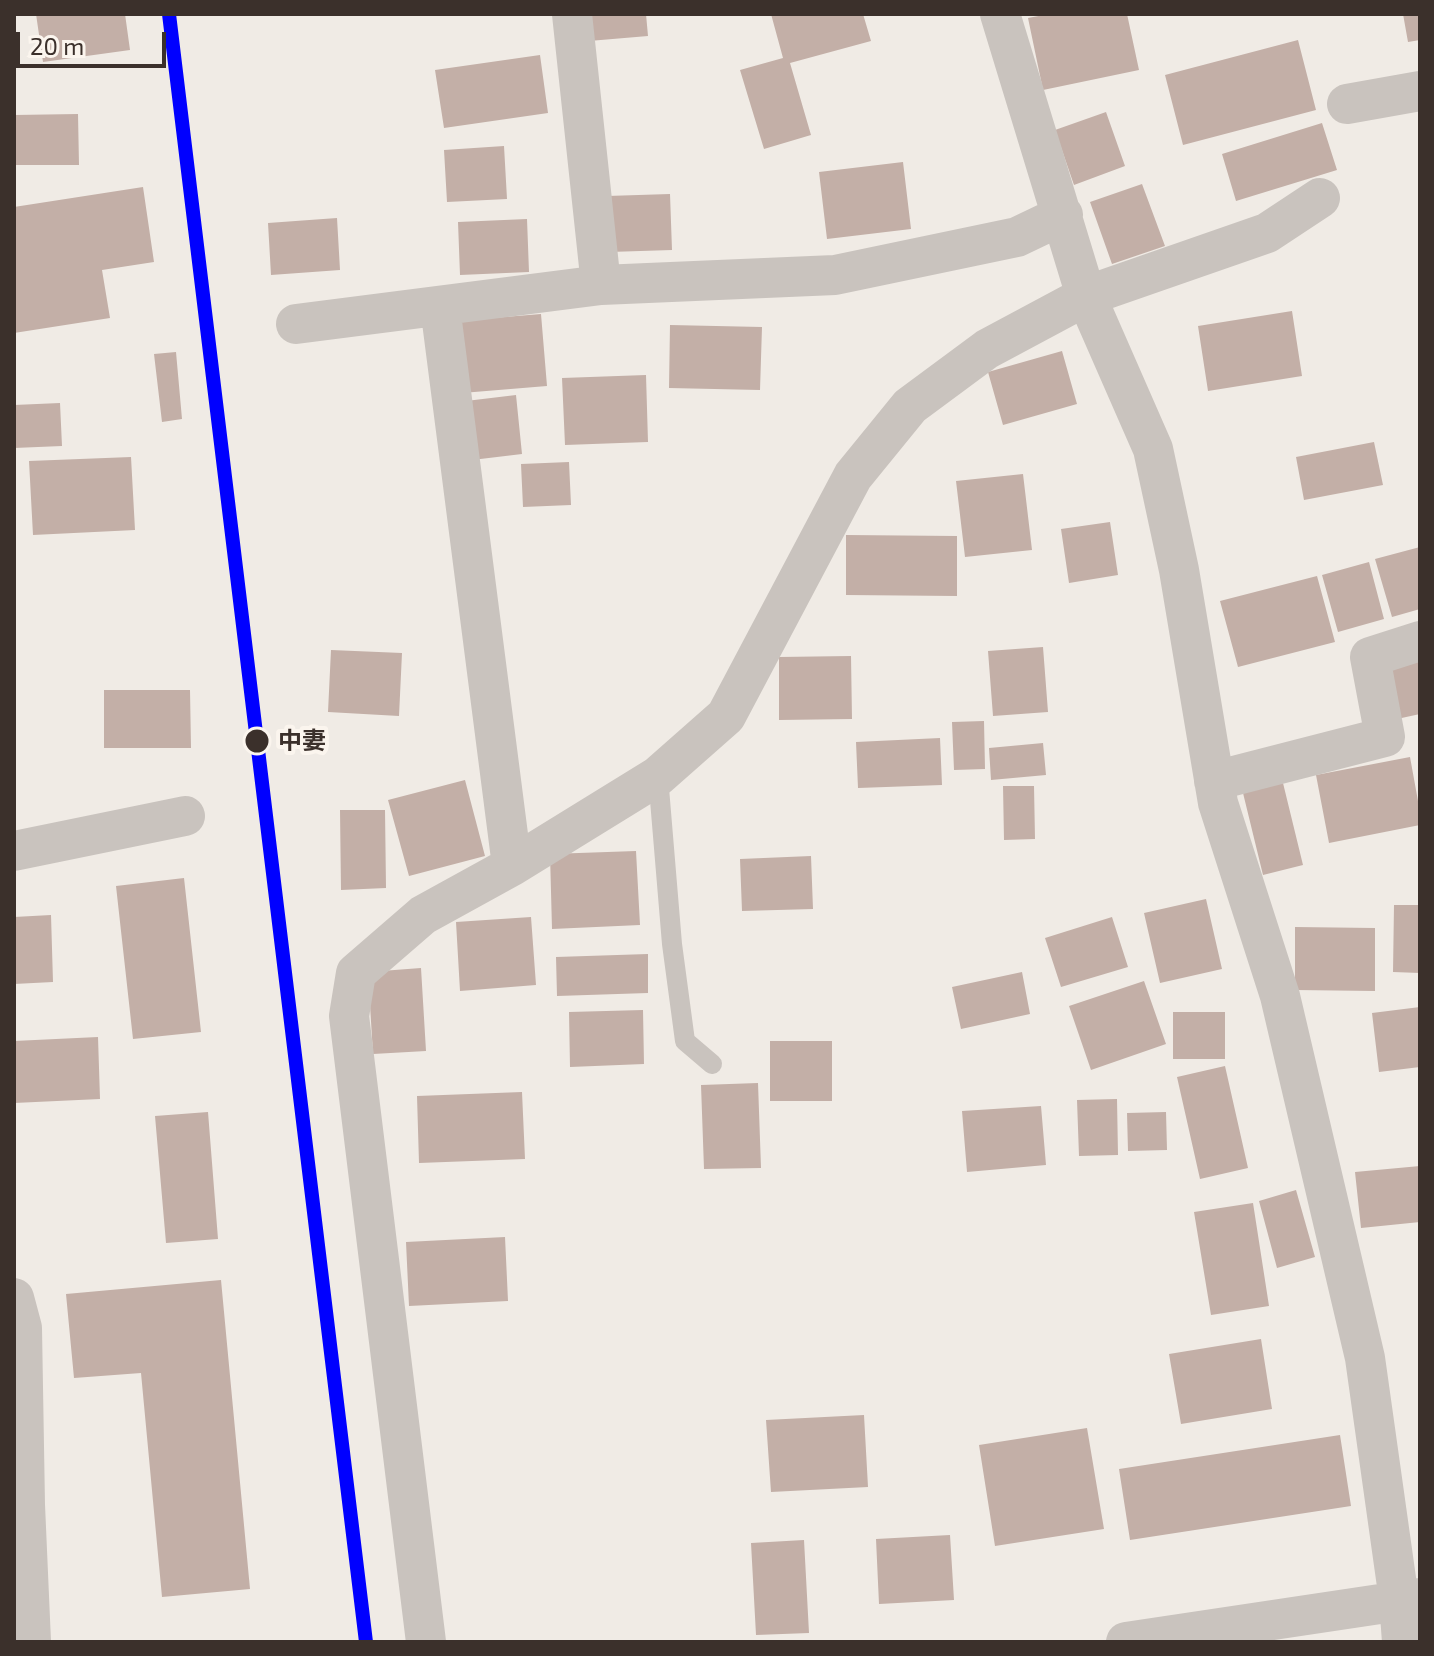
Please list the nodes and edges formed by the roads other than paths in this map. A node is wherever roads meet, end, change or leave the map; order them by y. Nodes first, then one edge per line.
1 (572, 14) edge
2 (1000, 14) edge
3 (1420, 91) edge
4 (1347, 104) dead end
5 (1320, 198) dead end
6 (1063, 215) junction
7 (601, 285) junction
8 (1086, 296) junction
9 (440, 306) junction
10 (296, 324) dead end
11 (1420, 641) edge
12 (658, 776) junction
13 (1214, 781) junction
14 (185, 816) dead end
15 (14, 851) edge
16 (512, 866) junction
17 (712, 1064) dead end
18 (14, 1298) edge
19 (1410, 1599) edge
20 (31, 1642) edge
21 (426, 1642) edge
22 (1126, 1642) edge
23 (1402, 1642) edge

1 - 7 street
2 - 6 street
3 - 4 street
5 - 8 street
6 - 7 street
6 - 8 street
7 - 9 street
8 - 12 street
8 - 13 street
9 - 10 street
9 - 16 street
11 - 13 street
12 - 16 street
12 - 17 lane
13 - 19 street
14 - 15 street
16 - 21 street
18 - 20 street
19 - 22 street
19 - 23 street

